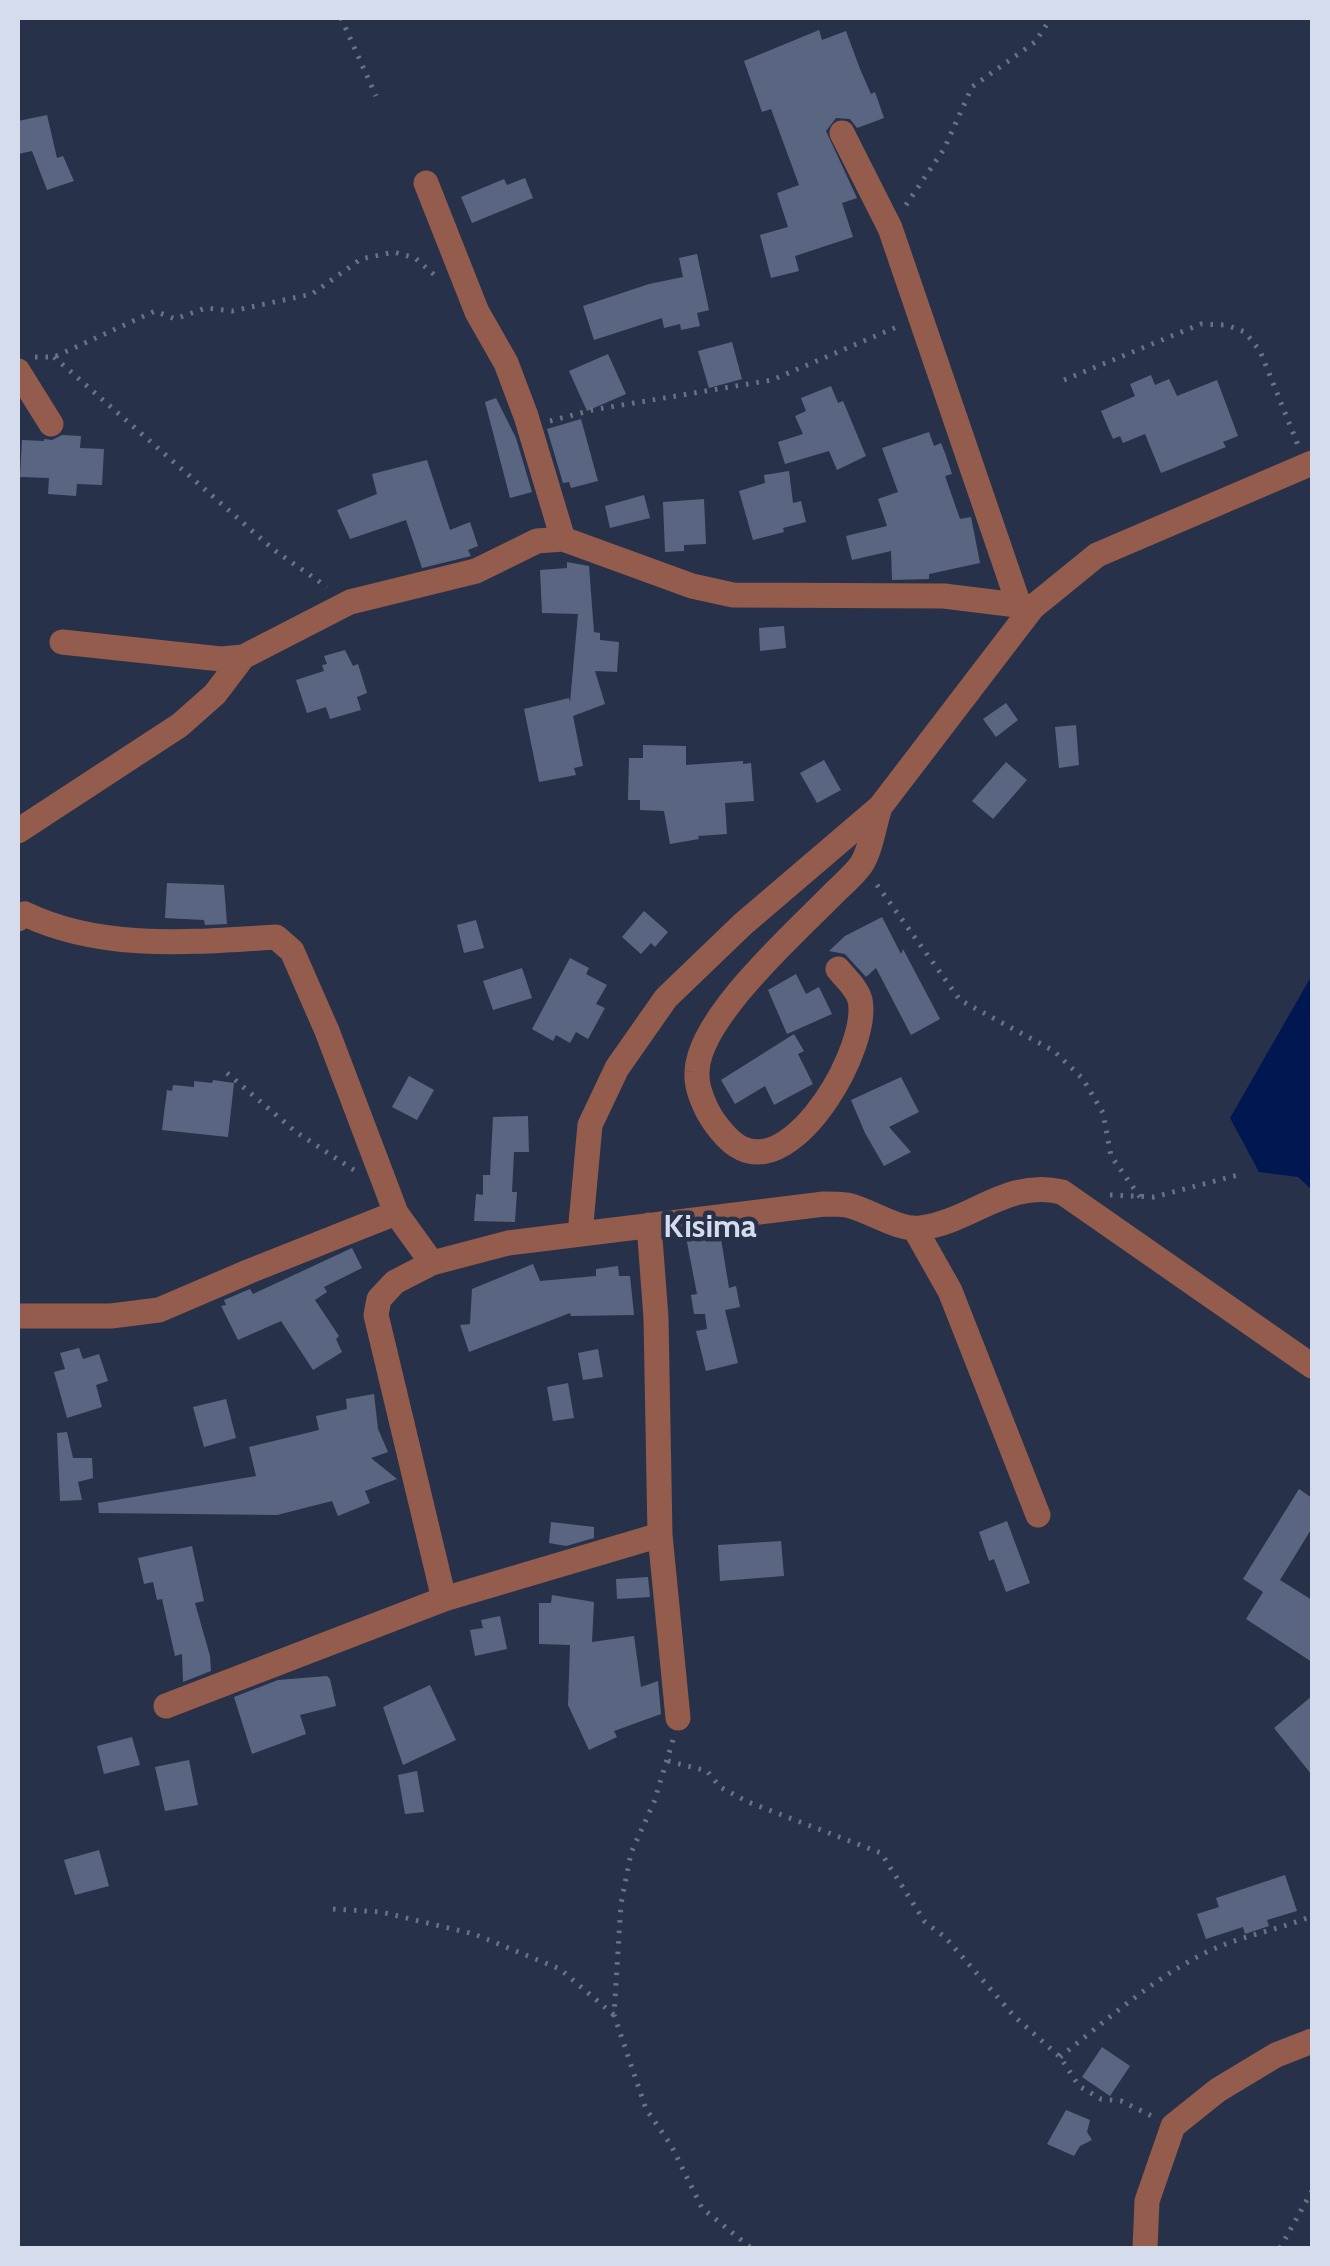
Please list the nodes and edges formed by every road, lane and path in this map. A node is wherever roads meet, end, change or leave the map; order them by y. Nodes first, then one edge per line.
1 (342, 18) edge
2 (1051, 18) edge
3 (376, 96) dead end
4 (842, 133) dead end
5 (426, 183) dead end
6 (890, 228) junction
7 (440, 280) dead end
8 (920, 319) junction
9 (54, 357) junction
10 (23, 365) edge
11 (1064, 380) dead end
12 (51, 424) dead end
13 (527, 427) junction
14 (1310, 465) edge
15 (563, 539) junction
16 (350, 602) junction
17 (1026, 606) junction
18 (62, 642) dead end
19 (244, 657) junction
20 (880, 807) junction
21 (18, 830) edge
22 (862, 864) junction
23 (18, 919) edge
24 (838, 969) dead end
25 (227, 1073) dead end
26 (1238, 1175) dead end
27 (1062, 1192) junction
28 (1140, 1197) junction
29 (393, 1204) junction
30 (649, 1225) junction
31 (915, 1229) junction
32 (580, 1234) junction
33 (432, 1263) junction
34 (18, 1316) edge
35 (1312, 1366) edge
36 (1038, 1515) dead end
37 (660, 1535) junction
38 (444, 1599) junction
39 (166, 1706) dead end
40 (678, 1718) joint
41 (668, 1761) junction
42 (333, 1909) dead end
43 (1312, 1916) edge
44 (614, 2015) junction
45 (1312, 2041) edge
46 (1060, 2057) junction
47 (1173, 2126) junction
48 (1312, 2191) edge
49 (751, 2248) edge
50 (1145, 2248) edge
51 (1280, 2248) edge

1 - 3 path
2 - 6 path
4 - 6 street
5 - 13 street
6 - 8 street
7 - 9 path
8 - 13 path
8 - 17 street
9 - 10 path
9 - 16 path
10 - 12 street
11 - 14 path
13 - 15 street
14 - 17 street
15 - 16 street
15 - 17 street
16 - 19 street
17 - 20 street
18 - 19 street
19 - 21 street
20 - 22 street
20 - 32 street
22 - 24 street
22 - 28 path
23 - 29 street
25 - 29 path
26 - 28 path
27 - 28 path
27 - 31 street
27 - 35 street
29 - 33 street
29 - 34 street
30 - 31 street
30 - 32 street
30 - 37 street
31 - 36 street
32 - 33 street
33 - 38 street
37 - 38 street
37 - 40 street
38 - 39 street
40 - 41 path
41 - 44 path
41 - 46 path
42 - 44 path
43 - 46 path
44 - 49 path
45 - 47 street
46 - 47 path
47 - 50 street
48 - 51 path

